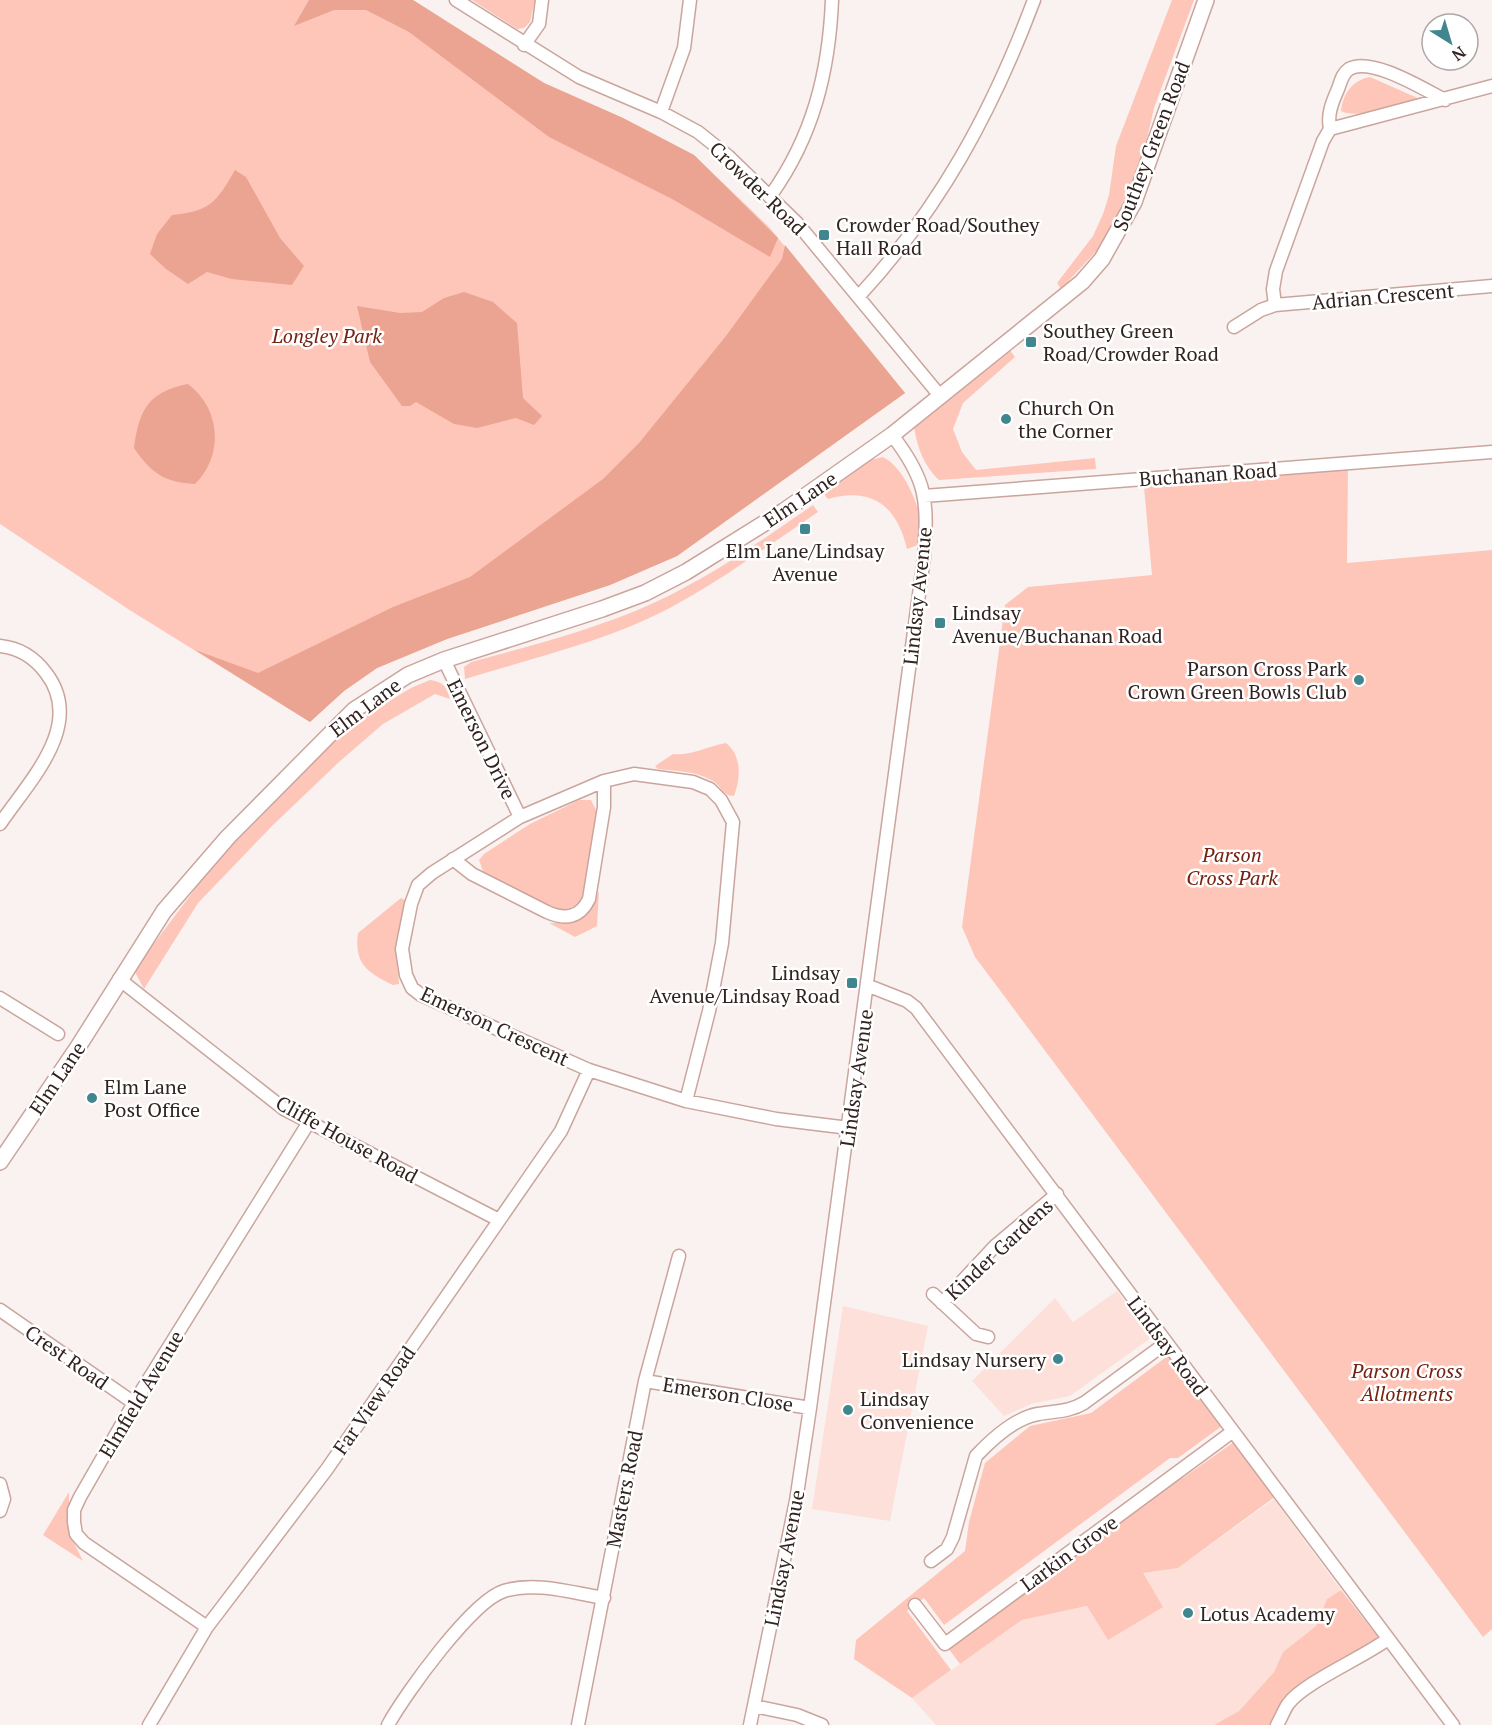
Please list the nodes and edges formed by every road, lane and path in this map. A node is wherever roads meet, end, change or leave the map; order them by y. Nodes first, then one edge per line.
1 (456, 0) edge
2 (542, 0) edge
3 (690, 0) edge
4 (832, 0) edge
5 (1034, 0) edge
6 (1206, 0) edge
7 (524, 45) junction
8 (1492, 86) edge
9 (1445, 100) junction
10 (661, 112) junction
11 (1330, 129) junction
12 (771, 195) junction
13 (1492, 286) edge
14 (859, 296) junction
15 (1275, 305) junction
16 (1234, 327) dead end
17 (941, 397) junction
18 (892, 435) junction
19 (1492, 452) edge
20 (924, 496) junction
21 (0, 646) edge
22 (444, 660) junction
23 (604, 781) junction
24 (520, 817) junction
25 (0, 824) edge
26 (453, 859) junction
27 (118, 979) junction
28 (869, 986) junction
29 (0, 998) edge
30 (58, 1034) dead end
31 (589, 1070) junction
32 (686, 1101) junction
33 (309, 1122) junction
34 (849, 1128) junction
35 (0, 1162) edge
36 (1057, 1194) junction
37 (499, 1220) junction
38 (679, 1256) dead end
39 (2, 1314) edge
40 (988, 1337) dead end
41 (1166, 1343) junction
42 (645, 1381) junction
43 (134, 1403) junction
44 (810, 1408) junction
45 (1232, 1432) junction
46 (0, 1484) edge
47 (0, 1511) edge
48 (931, 1561) dead end
49 (604, 1598) junction
50 (915, 1605) dead end
51 (207, 1627) junction
52 (1388, 1639) junction
53 (754, 1706) junction
54 (149, 1725) edge
55 (388, 1725) edge
56 (578, 1725) edge
57 (750, 1725) edge
58 (822, 1725) edge
59 (1277, 1725) edge
60 (1453, 1725) edge

1 - 7 street, Crowder Road
2 - 7 street
3 - 10 street
4 - 12 street
5 - 14 street
6 - 17 street, Southey Green Road
7 - 10 street, Crowder Road
8 - 9 street
9 - 11 street
9 - 11 street
10 - 12 street, Crowder Road
11 - 15 street
12 - 14 street, Crowder Road
13 - 15 street, Adrian Crescent
14 - 17 street, Crowder Road
15 - 16 street, Adrian Crescent
17 - 18 street, Elm Lane
18 - 20 street, Lindsay Avenue
18 - 22 street, Elm Lane
19 - 20 street, Buchanan Road
20 - 28 street, Lindsay Avenue
21 - 25 street
22 - 24 street, Emerson Drive
22 - 27 street, Elm Lane
23 - 24 street, Emerson Crescent
23 - 26 street
23 - 32 street, Emerson Crescent
24 - 26 street, Emerson Crescent
26 - 31 street, Emerson Crescent
27 - 33 street, Cliffe House Road
27 - 35 street, Elm Lane
28 - 34 street, Lindsay Avenue
28 - 36 street, Lindsay Road
29 - 30 street
31 - 32 street, Emerson Crescent
31 - 37 street, Far View Road
32 - 34 street, Emerson Crescent
33 - 37 street, Cliffe House Road
33 - 43 street, Elmfield Avenue
34 - 44 street, Lindsay Avenue
36 - 40 street, Kinder Gardens
36 - 41 street, Lindsay Road
37 - 51 street, Far View Road
38 - 42 street, Masters Road
39 - 43 street, Crest Road
41 - 45 street, Lindsay Road
41 - 48 street
42 - 44 street, Emerson Close
42 - 49 street, Masters Road
43 - 51 street, Elmfield Avenue
44 - 53 street, Lindsay Avenue
45 - 50 street, Larkin Grove
45 - 52 street, Lindsay Road
46 - 47 street
49 - 55 street
49 - 56 street, Masters Road
51 - 54 street, Far View Road
52 - 59 street
52 - 60 street, Lindsay Road
53 - 57 street, Lindsay Avenue
53 - 58 street

